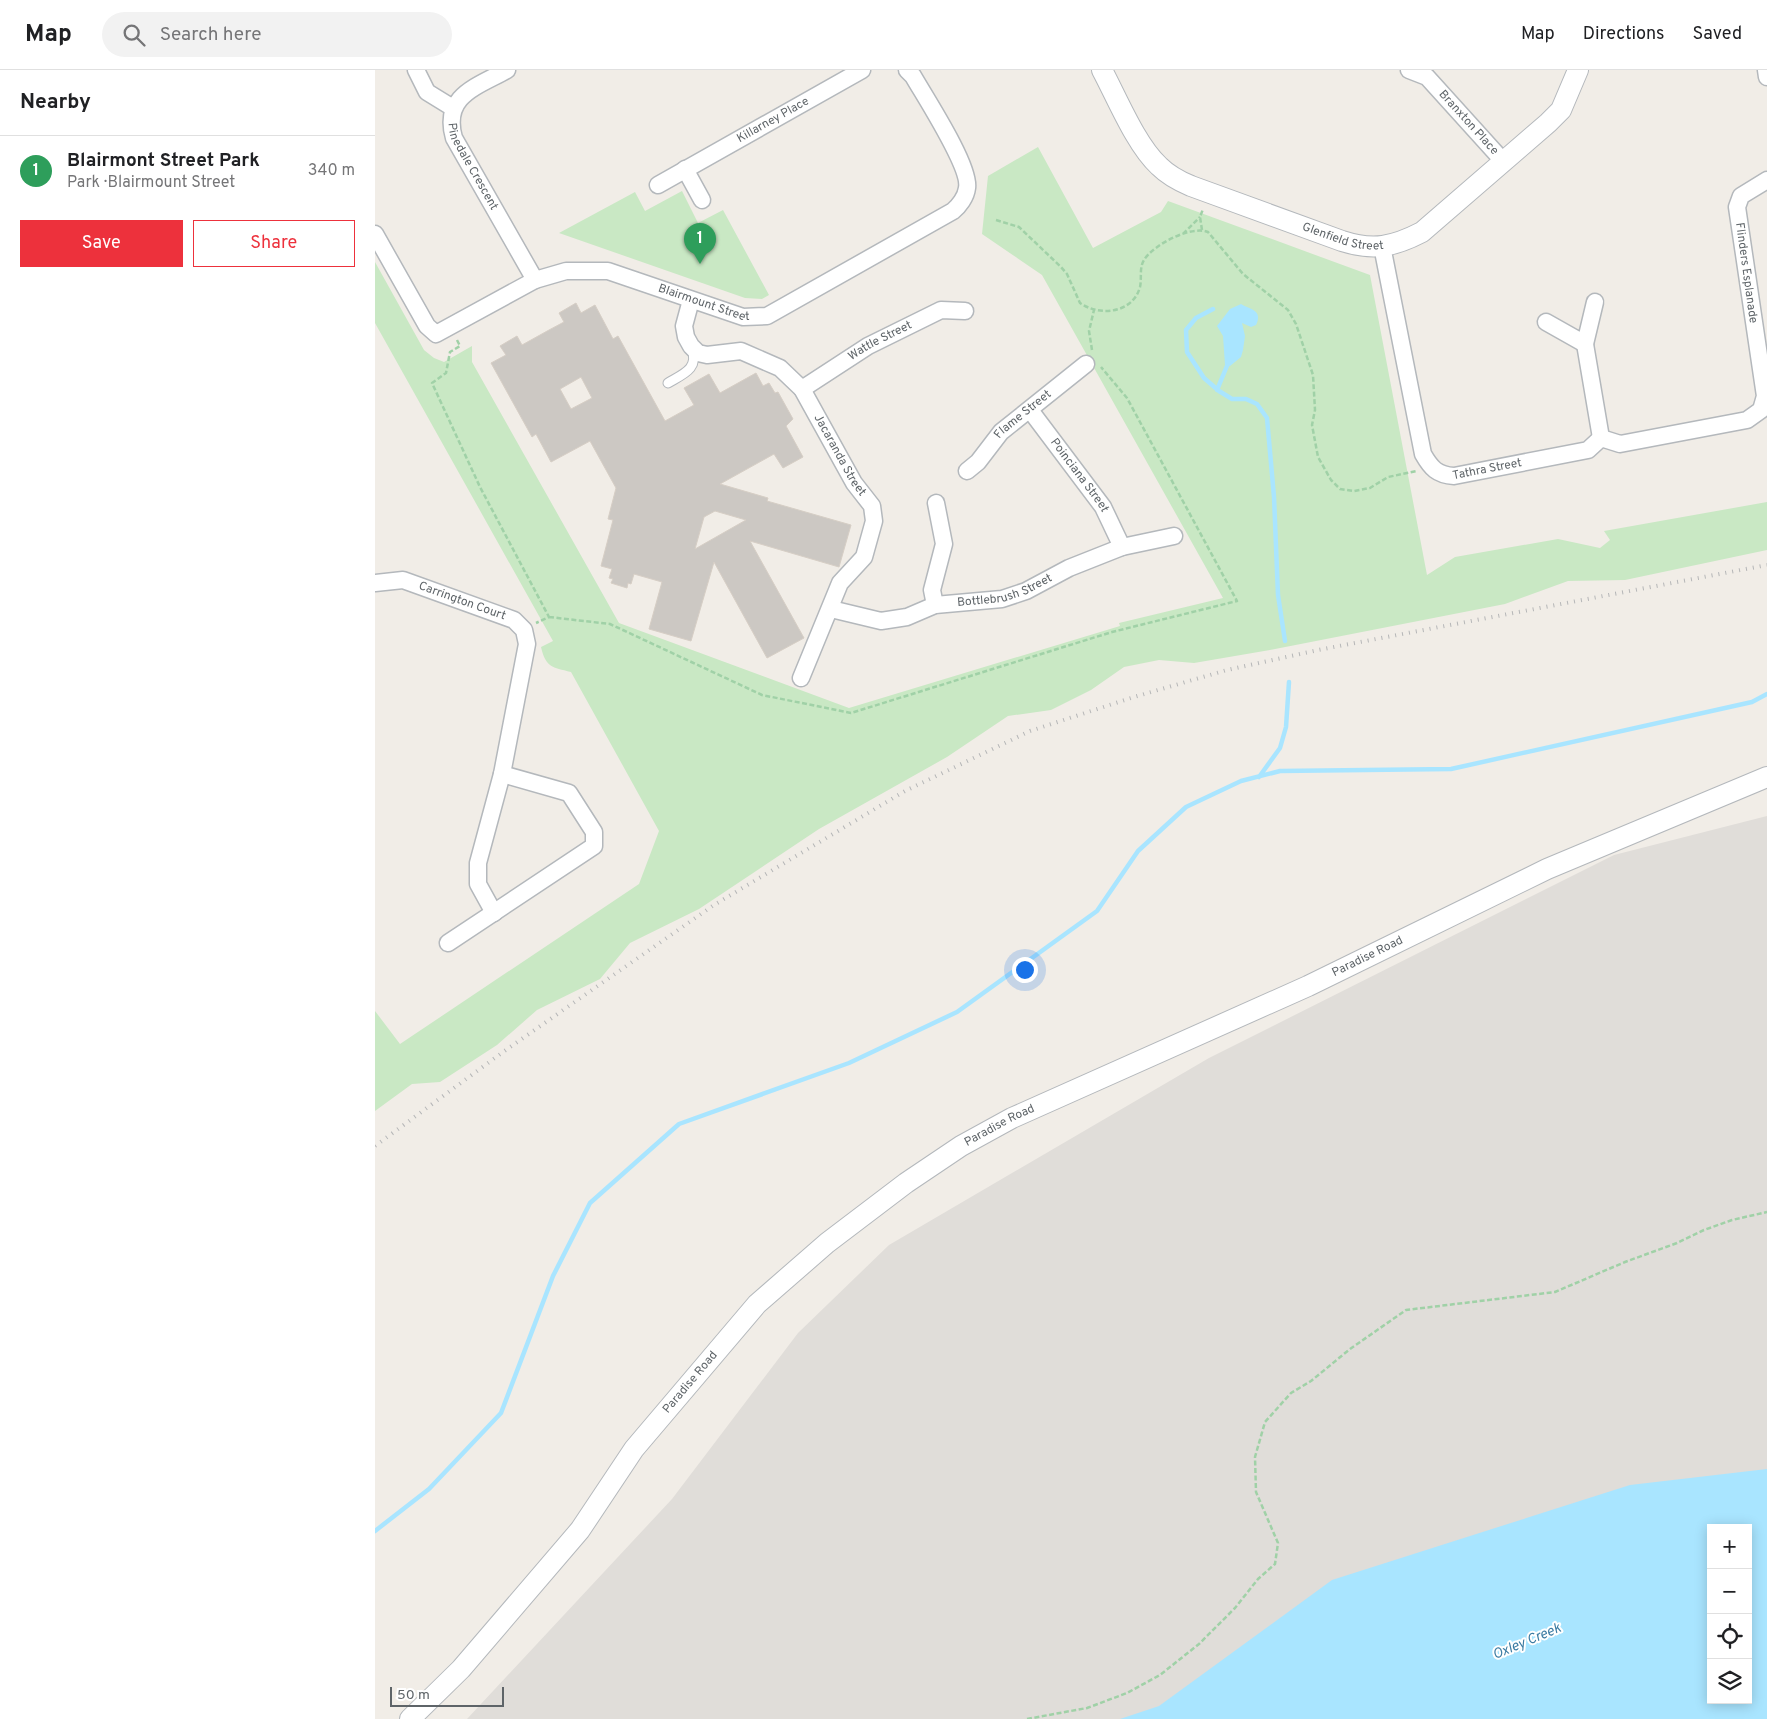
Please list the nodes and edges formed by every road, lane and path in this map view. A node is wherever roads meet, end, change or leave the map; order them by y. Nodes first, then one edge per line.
1 (416, 70) edge
2 (507, 70) edge
3 (863, 70) edge
4 (907, 70) edge
5 (1102, 70) edge
6 (1409, 70) edge
7 (1578, 70) edge
8 (1766, 70) edge
9 (1767, 77) edge
10 (453, 108) junction
11 (1503, 161) junction
12 (685, 169) junction
13 (1767, 180) edge
14 (658, 185) dead end
15 (702, 200) dead end
16 (1203, 209) dead end
17 (1200, 217) junction
18 (995, 220) dead end
19 (1203, 230) junction
20 (375, 234) edge
21 (1182, 235) junction
22 (1382, 246) junction
23 (535, 280) junction
24 (691, 300) junction
25 (1595, 302) dead end
26 (965, 311) dead end
27 (1547, 322) dead end
28 (443, 330) junction
29 (1585, 344) junction
30 (691, 346) junction
31 (1086, 364) dead end
32 (668, 383) dead end
33 (802, 389) junction
34 (1030, 410) junction
35 (1764, 412) edge
36 (1601, 438) junction
37 (1430, 466) junction
38 (967, 471) dead end
39 (936, 503) dead end
40 (1174, 536) dead end
41 (1122, 547) junction
42 (375, 583) edge
43 (935, 605) junction
44 (831, 609) junction
45 (524, 630) junction
46 (801, 678) dead end
47 (502, 774) junction
48 (1767, 777) edge
49 (494, 913) junction
50 (448, 943) dead end
51 (1767, 1212) edge
52 (410, 1719) edge
53 (1027, 1719) edge

1 - 10 street
2 - 10 street, Pinedale Crescent
3 - 12 street, Killarney Place
4 - 24 street, Blairmount Street
5 - 22 street, Glenfield Street
6 - 11 street, Branxton Place
7 - 11 street, Glenfield Street
8 - 9 street
10 - 23 street, Pinedale Crescent
11 - 22 street, Glenfield Street
12 - 14 street, Killarney Place
12 - 15 street
13 - 35 street, Flinders Esplanade
16 - 17 path
17 - 19 path
17 - 21 path
18 - 21 path
19 - 21 path
19 - 37 path
20 - 28 street
22 - 37 street
23 - 24 street, Blairmount Street
23 - 28 street, Blairmount Street
24 - 30 street
25 - 29 street
26 - 33 street, Wattle Street
27 - 29 street
28 - 45 path
29 - 36 street
30 - 32 lane
30 - 33 street, Jacaranda Street
31 - 34 street, Flame Street
33 - 44 street, Jacaranda Street
34 - 38 street, Flame Street
34 - 41 street, Poinciana Street
35 - 36 street
36 - 37 street, Tathra Street
39 - 43 street
40 - 41 street, Bottlebrush Street
41 - 43 street, Bottlebrush Street
42 - 45 street, Carrington Court
43 - 44 street, Bottlebrush Street
44 - 46 street, Jacaranda Street
45 - 47 street
47 - 49 street
47 - 49 street
48 - 52 street, Paradise Road
49 - 50 street
51 - 53 path

